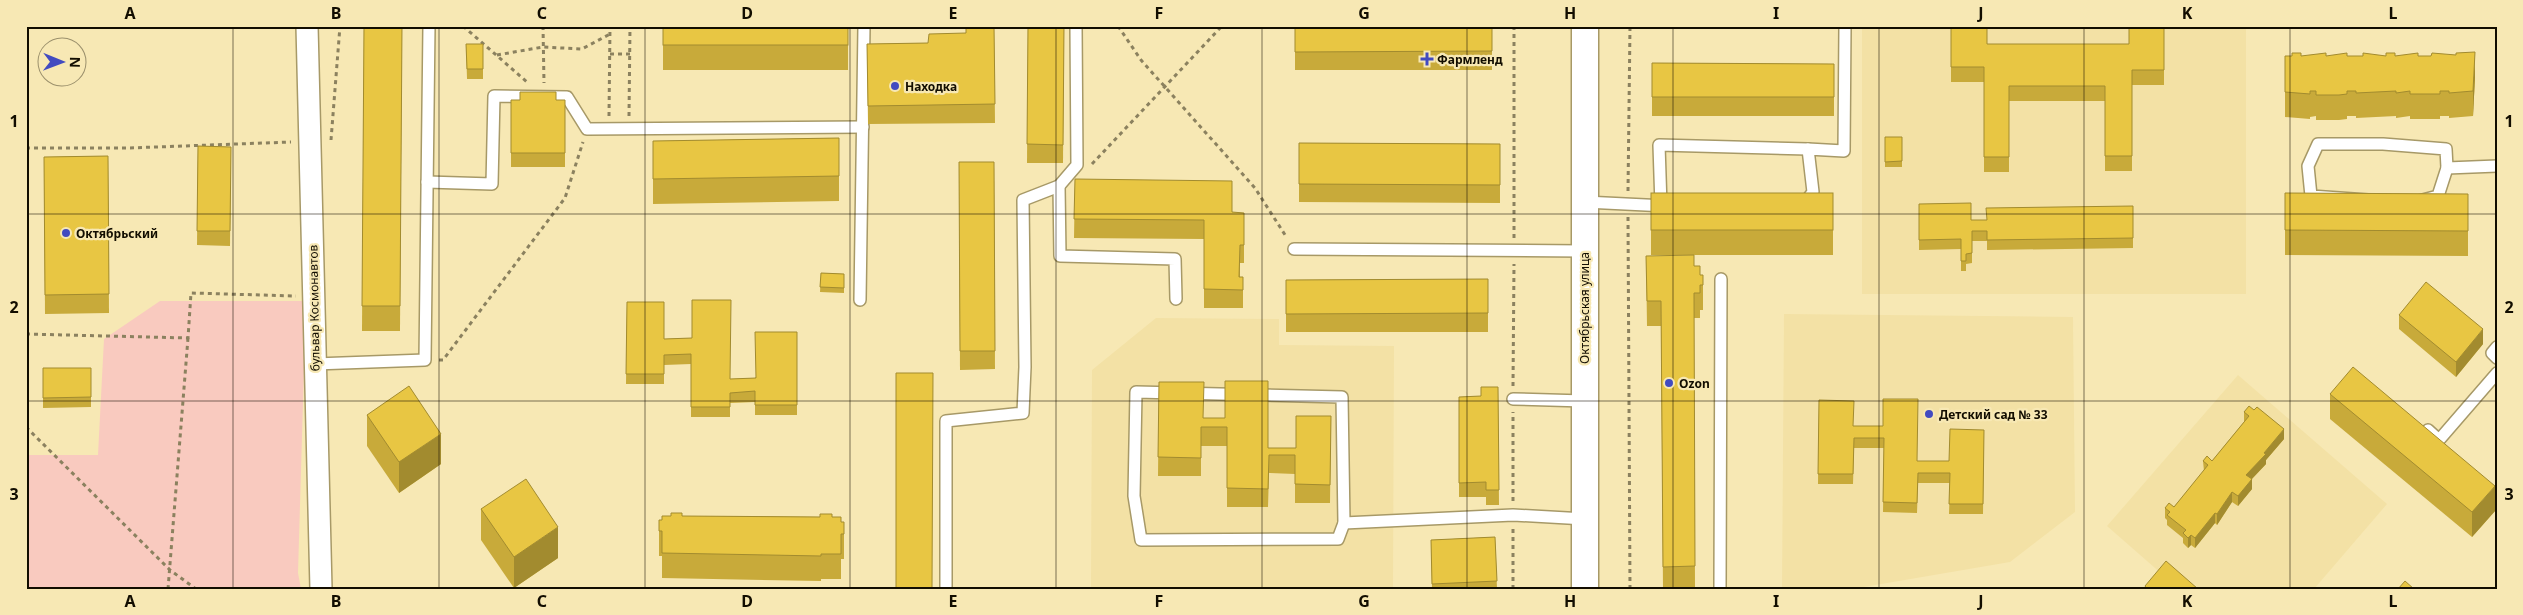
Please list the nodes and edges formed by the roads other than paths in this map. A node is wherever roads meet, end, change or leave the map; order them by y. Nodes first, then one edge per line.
1 (307, 26) edge
2 (429, 26) edge
3 (864, 26) edge
4 (1076, 26) edge
5 (1585, 26) edge
6 (1845, 26) edge
7 (863, 127) junction
8 (1808, 149) junction
9 (2497, 166) edge
10 (2447, 168) junction
11 (427, 182) junction
12 (1059, 186) junction
13 (1584, 202) junction
14 (1795, 204) edge
15 (1680, 205) edge
16 (1661, 206) junction
17 (1294, 249) road end
18 (1584, 251) junction
19 (1721, 279) dead end
20 (1176, 298) dead end
21 (860, 300) dead end
22 (2497, 348) edge
23 (2497, 358) edge
24 (315, 364) junction
25 (2497, 373) edge
26 (1513, 399) road end
27 (1584, 401) junction
28 (2418, 422) edge
29 (1584, 519) junction
30 (1344, 523) junction
31 (321, 589) edge
32 (946, 589) edge
33 (1585, 589) edge
34 (1720, 589) edge

1 - 24 street, бульвар Космонавтов
2 - 11 lane
3 - 7 lane
4 - 12 lane
5 - 13 street, Октябрьская улица
6 - 8 lane
7 - 11 lane
7 - 21 lane
8 - 14 lane
8 - 16 lane
9 - 10 lane
10 - 10 lane
11 - 24 lane
12 - 20 lane
12 - 32 lane
13 - 16 lane
13 - 18 street, Октябрьская улица
15 - 16 lane
17 - 18 lane
18 - 27 street, Октябрьская улица
19 - 34 lane
22 - 23 lane
24 - 31 street, бульвар Космонавтов
25 - 28 lane
26 - 27 lane
27 - 29 street, Октябрьская улица
29 - 30 lane
29 - 33 street, Октябрьская улица
30 - 30 lane

